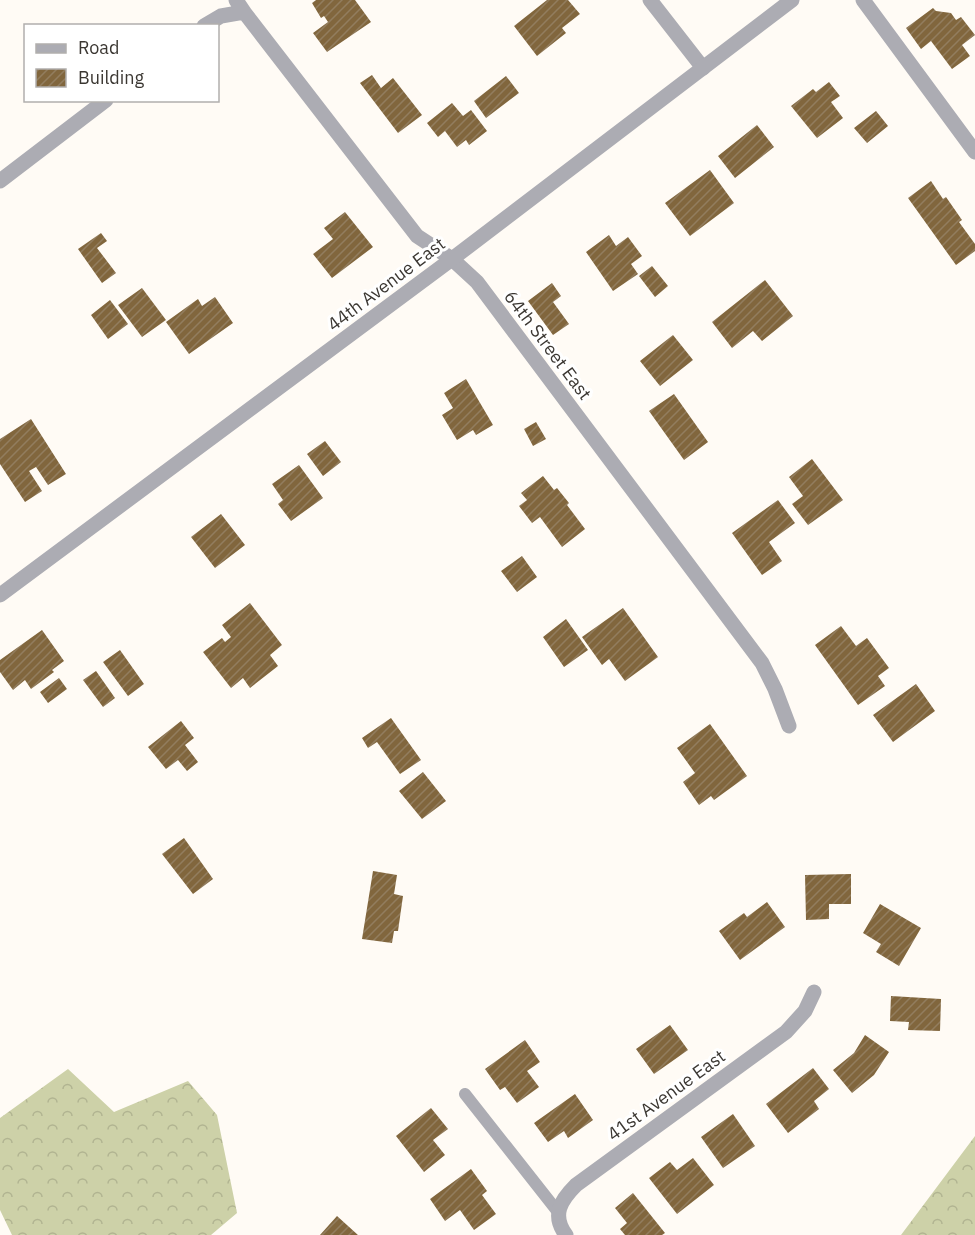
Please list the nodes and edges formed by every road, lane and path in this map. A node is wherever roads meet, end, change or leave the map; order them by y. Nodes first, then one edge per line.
1 (650, 0) edge
2 (792, 0) edge
3 (863, 0) edge
4 (240, 6) edge
5 (207, 24) edge
6 (703, 68) junction
7 (103, 102) edge
8 (975, 152) edge
9 (0, 181) edge
10 (452, 259) junction
11 (0, 595) edge
12 (789, 726) dead end
13 (814, 992) dead end
14 (465, 1094) dead end
15 (558, 1212) junction
16 (566, 1235) edge

1 - 6 street
2 - 6 street, 44th Avenue East
3 - 8 street
4 - 5 street
4 - 10 street, 64th Street East
6 - 10 street, 44th Avenue East
7 - 9 street
10 - 11 street, 44th Avenue East
10 - 12 street, 64th Street East
13 - 15 street, 41st Avenue East
14 - 15 lane
15 - 16 street

